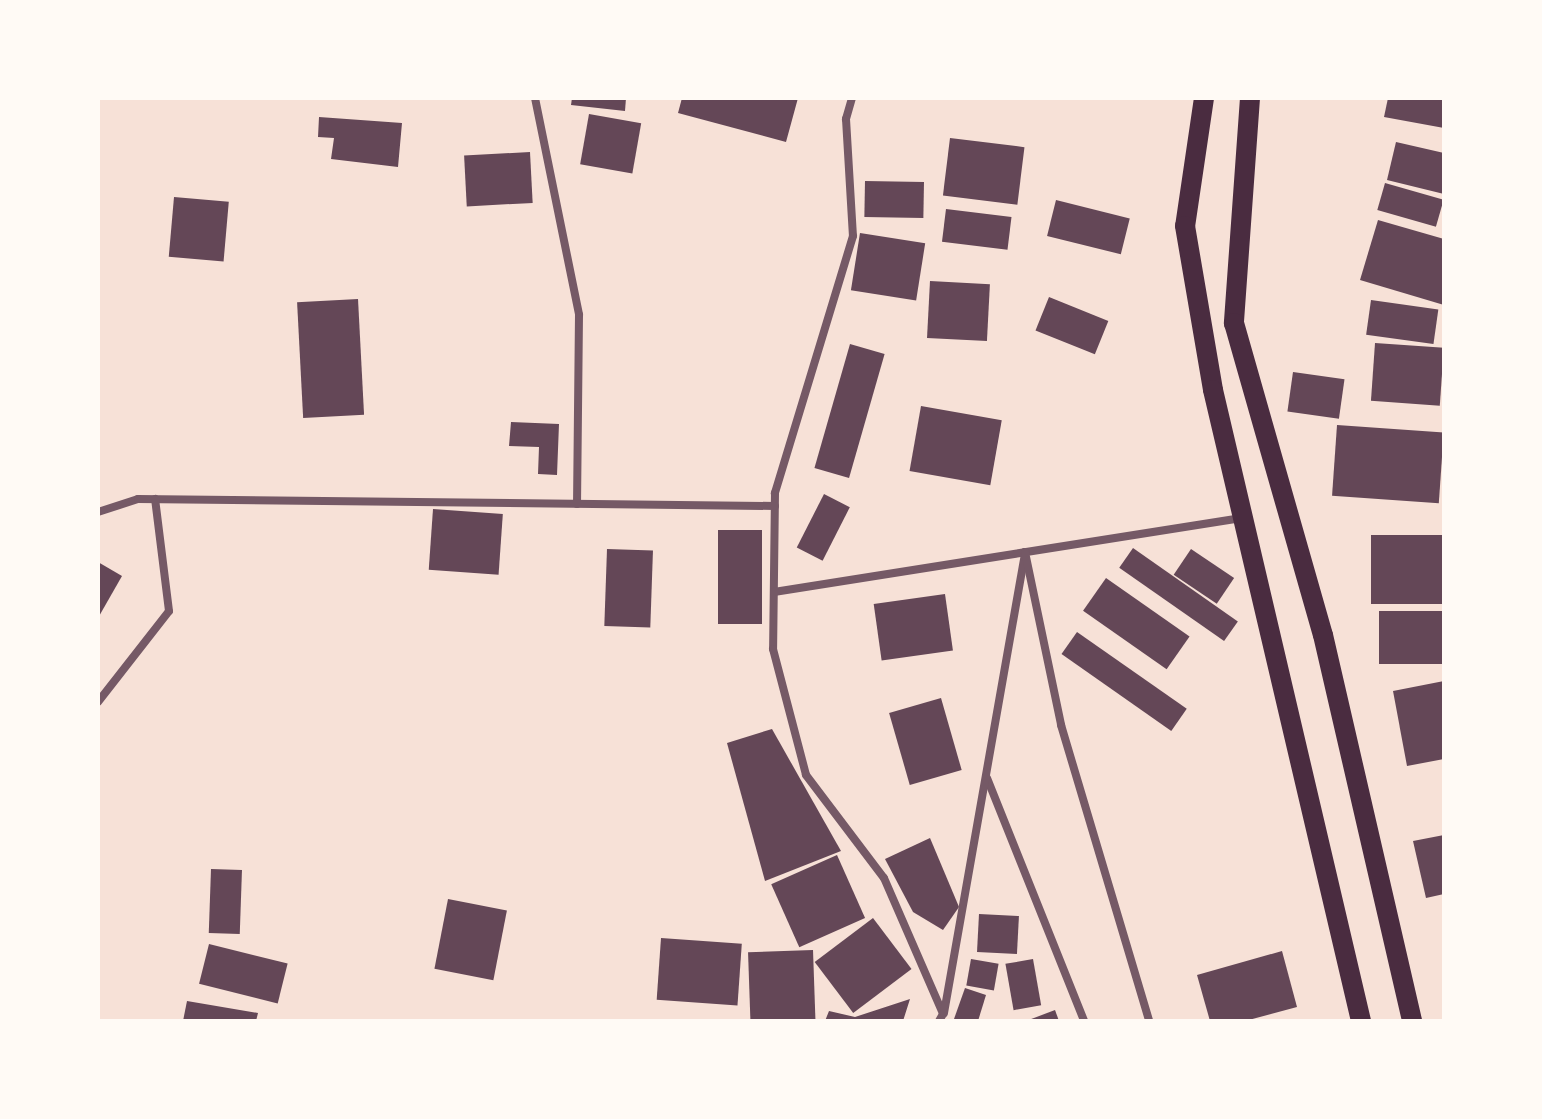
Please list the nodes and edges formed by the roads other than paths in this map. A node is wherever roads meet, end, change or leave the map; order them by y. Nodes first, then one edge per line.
1 (535, 98) edge
2 (852, 98) edge
3 (1204, 98) edge
4 (1250, 98) edge
5 (155, 499) junction
6 (577, 504) junction
7 (775, 506) junction
8 (98, 512) edge
9 (1244, 518) junction
10 (1025, 552) junction
11 (774, 592) junction
12 (98, 702) edge
13 (986, 777) junction
14 (941, 1018) edge
15 (1084, 1021) edge
16 (1149, 1021) edge
17 (1361, 1021) edge
18 (1412, 1021) edge

1 - 6 street
2 - 7 street
3 - 9 main road
4 - 18 main road
5 - 6 street
5 - 8 street
5 - 12 street
6 - 7 street
7 - 11 street
9 - 10 street
9 - 17 main road
10 - 11 street
10 - 13 street
10 - 16 street
11 - 14 street
13 - 14 street
13 - 15 street

